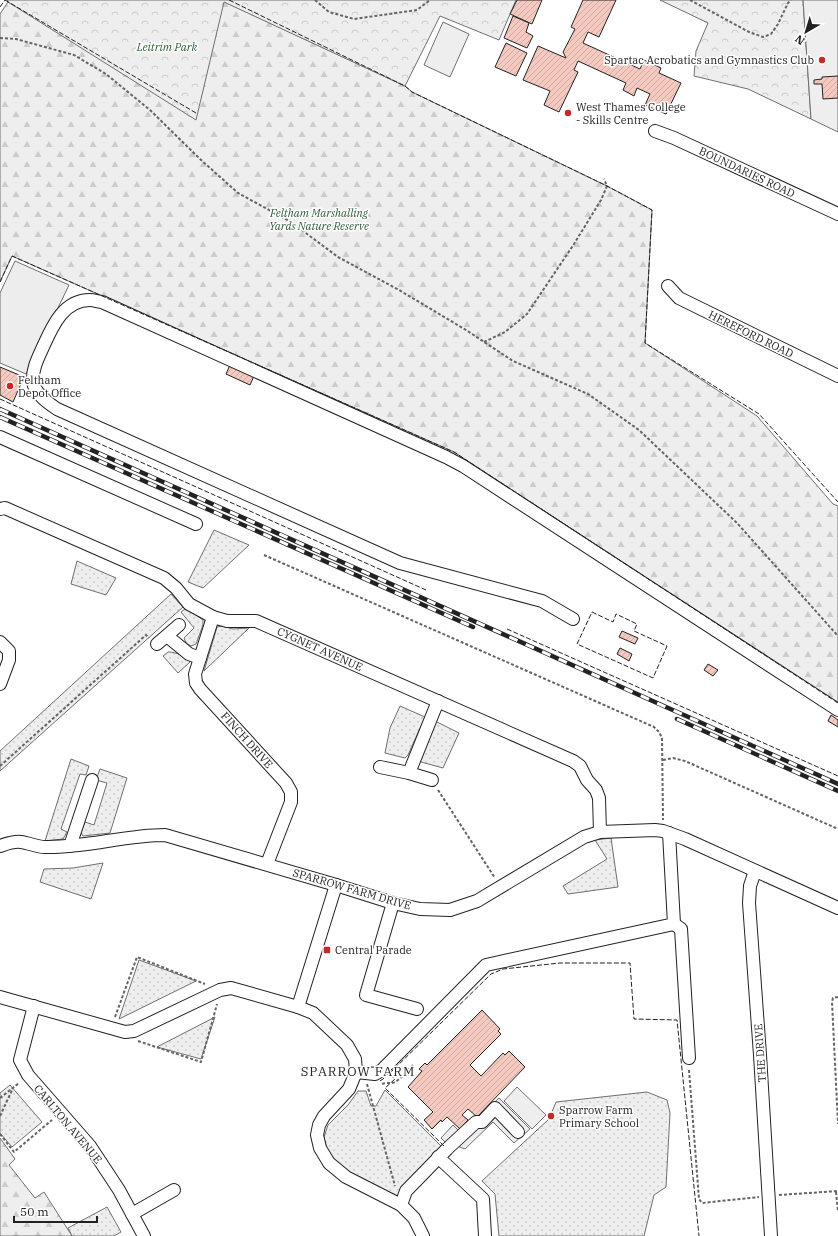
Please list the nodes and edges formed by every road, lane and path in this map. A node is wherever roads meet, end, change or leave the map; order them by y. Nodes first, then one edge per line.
1 (315, 0) edge
2 (430, 0) edge
3 (690, 0) edge
4 (791, 0) edge
5 (0, 38) edge
6 (655, 131) dead end
7 (604, 179) dead end
8 (838, 214) edge
9 (668, 286) dead end
10 (484, 342) junction
11 (838, 376) edge
12 (0, 437) edge
13 (0, 509) edge
14 (196, 524) dead end
15 (264, 555) dead end
16 (213, 617) junction
17 (573, 619) dead end
18 (179, 625) dead end
19 (167, 636) junction
20 (838, 636) edge
21 (0, 642) edge
22 (154, 642) joint
23 (200, 658) junction
24 (0, 684) edge
25 (438, 702) junction
26 (838, 710) edge
27 (663, 760) junction
28 (0, 766) edge
29 (380, 767) dead end
30 (409, 773) junction
31 (92, 780) dead end
32 (432, 780) joint
33 (838, 829) edge
34 (600, 832) junction
35 (666, 832) junction
36 (0, 846) edge
37 (70, 846) junction
38 (267, 864) junction
39 (755, 871) junction
40 (336, 885) junction
41 (501, 888) junction
42 (394, 903) junction
43 (838, 908) edge
44 (674, 924) junction
45 (220, 990) junction
46 (0, 996) edge
47 (838, 997) edge
48 (34, 1006) junction
49 (298, 1007) junction
50 (417, 1009) dead end
51 (111, 1028) junction
52 (125, 1032) junction
53 (689, 1058) joint
54 (356, 1072) junction
55 (28, 1076) junction
56 (13, 1087) junction
57 (0, 1098) edge
58 (61, 1113) junction
59 (0, 1116) edge
60 (838, 1124) edge
61 (518, 1132) dead end
62 (0, 1134) edge
63 (438, 1158) junction
64 (174, 1190) dead end
65 (837, 1192) edge
66 (768, 1196) junction
67 (401, 1205) junction
68 (838, 1211) edge
69 (132, 1214) junction
70 (144, 1236) edge
71 (423, 1236) edge
72 (485, 1236) edge
73 (771, 1236) edge

1 - 2 path
3 - 4 path
5 - 10 path
6 - 8 street, BOUNDARIES ROAD
7 - 10 path
9 - 11 street, HEREFORD ROAD
10 - 20 path
12 - 14 street
13 - 16 street, CYGNET AVENUE
15 - 27 path
16 - 23 street, FINCH DRIVE
16 - 25 street, CYGNET AVENUE
17 - 26 street
18 - 19 street
19 - 22 street
19 - 23 street
21 - 24 street
22 - 28 path
23 - 38 street, FINCH DRIVE
25 - 30 street
25 - 34 street, CYGNET AVENUE
27 - 33 path
27 - 35 path
29 - 30 street
30 - 32 street
31 - 37 street
32 - 41 path
34 - 35 street, SPARROW FARM DRIVE
34 - 41 street, SPARROW FARM DRIVE
35 - 39 street, SPARROW FARM DRIVE
35 - 44 street
36 - 37 street, SPARROW FARM DRIVE
37 - 38 street, SPARROW FARM DRIVE
38 - 40 street, SPARROW FARM DRIVE
39 - 43 street, SPARROW FARM DRIVE
39 - 66 street, THE DRIVE
40 - 42 street, SPARROW FARM DRIVE
40 - 49 street
41 - 42 street, SPARROW FARM DRIVE
42 - 50 street
44 - 53 street
44 - 54 street
45 - 49 street
45 - 51 path
45 - 52 street
45 - 52 path
46 - 48 street
47 - 60 path
48 - 51 street
48 - 55 street, CARLTON AVENUE
49 - 54 street
51 - 52 street
53 - 66 path
54 - 67 path
54 - 67 street
55 - 56 path
55 - 58 street, CARLTON AVENUE
56 - 57 path
56 - 59 path
58 - 62 path
58 - 69 street, CARLTON AVENUE
61 - 63 street
63 - 67 street
63 - 72 street
64 - 69 street
65 - 66 path
65 - 68 path
66 - 73 street, THE DRIVE
67 - 71 street
69 - 70 street, CARLTON AVENUE

